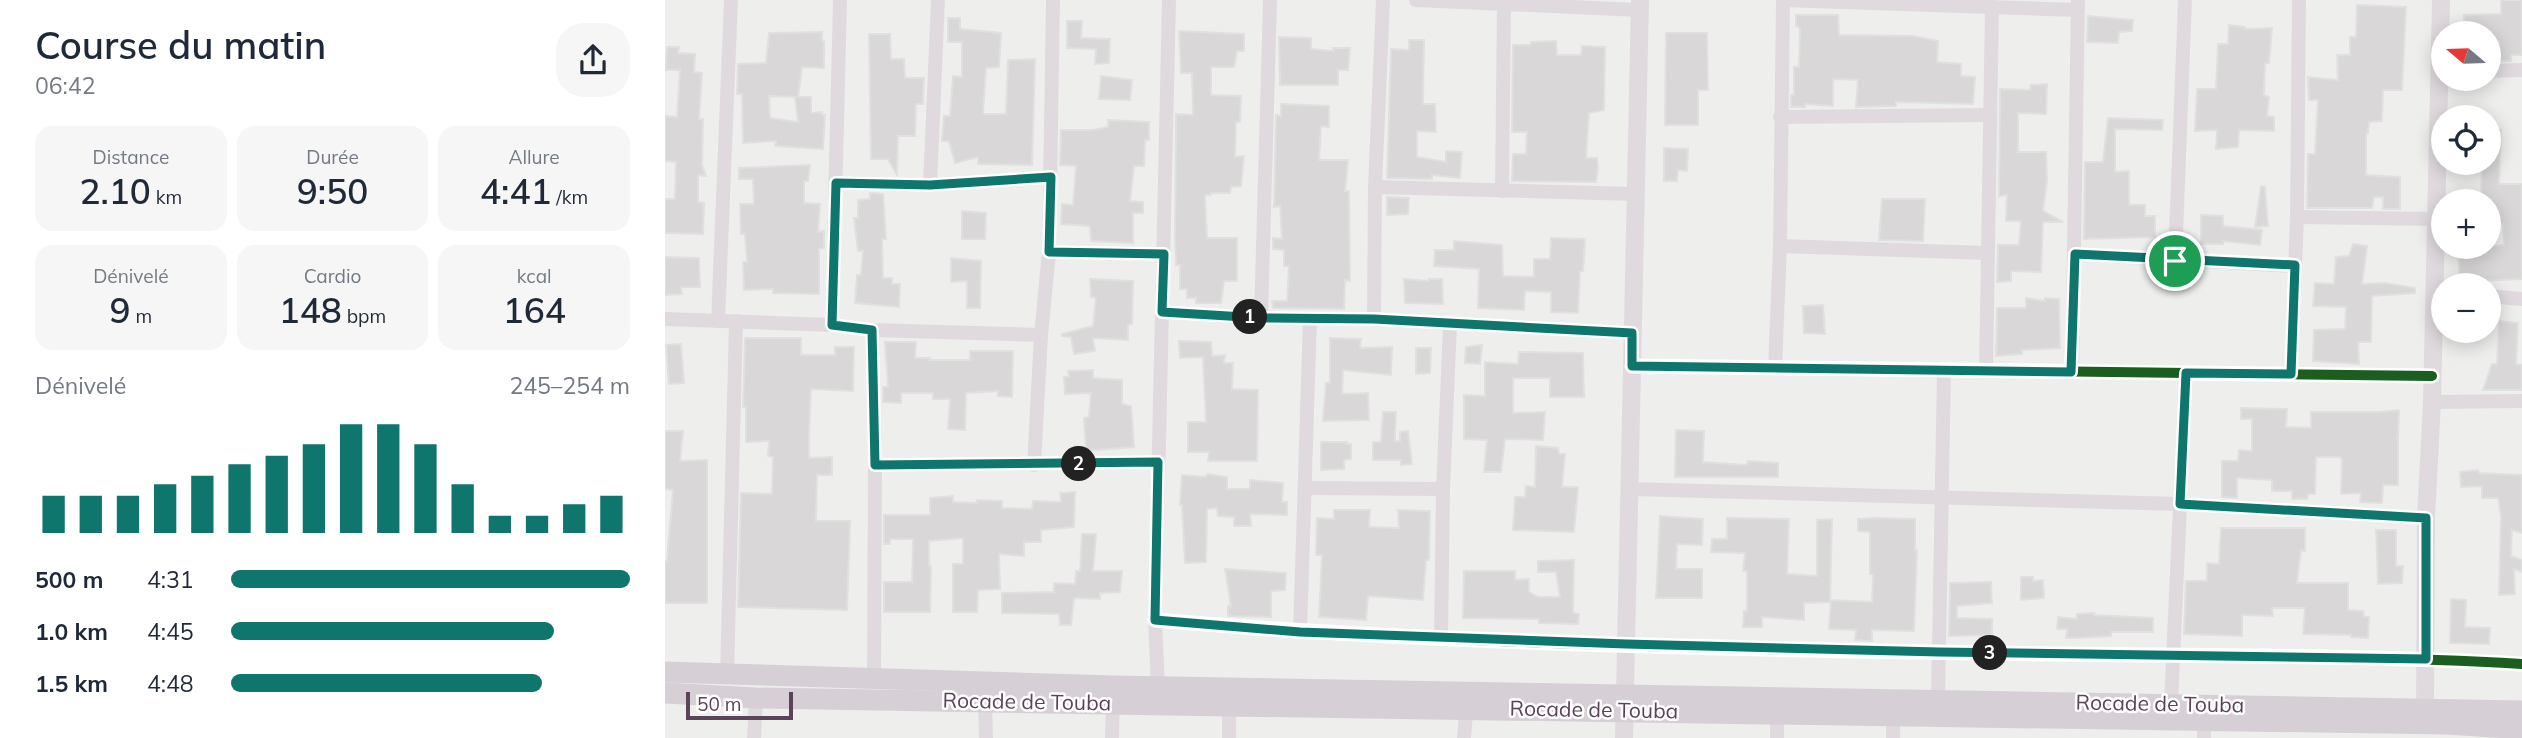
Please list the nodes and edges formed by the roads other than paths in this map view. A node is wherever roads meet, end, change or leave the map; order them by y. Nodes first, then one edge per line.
1 (731, 0) edge
2 (840, 0) edge
3 (938, 0) edge
4 (1053, 0) edge
5 (1169, 0) edge
6 (1270, 0) edge
7 (1383, 0) edge
8 (1416, 0) edge
9 (1783, 0) edge
10 (2185, 0) edge
11 (2299, 0) edge
12 (2441, 0) edge
13 (1504, 2) edge
14 (1887, 2) edge
15 (1968, 3) edge
16 (1639, 5) edge
17 (2077, 5) edge
18 (1992, 7) junction
19 (2441, 21) edge
20 (2501, 71) edge
21 (2522, 71) edge
22 (2440, 91) edge
23 (1990, 115) junction
24 (1780, 117) junction
25 (1051, 177) junction
26 (836, 183) junction
27 (930, 185) junction
28 (1375, 187) junction
29 (2437, 189) edge
30 (1502, 191) junction
31 (1635, 194) junction
32 (2297, 217) junction
33 (2431, 219) edge
34 (1780, 246) junction
35 (1049, 252) junction
36 (1987, 253) junction
37 (1164, 254) junction
38 (2075, 254) junction
39 (2175, 261) junction
40 (2295, 265) junction
41 (2501, 297) edge
42 (2522, 299) edge
43 (1162, 312) junction
44 (1261, 318) junction
45 (1310, 318) junction
46 (665, 319) edge
47 (1374, 319) junction
48 (718, 321) junction
49 (736, 321) junction
50 (832, 325) junction
51 (1450, 325) junction
52 (872, 330) junction
53 (1632, 333) junction
54 (1041, 335) junction
55 (2435, 343) edge
56 (1632, 366) junction
57 (1775, 368) junction
58 (1944, 370) junction
59 (1986, 370) junction
60 (2071, 372) junction
61 (2186, 373) junction
62 (2291, 374) junction
63 (2432, 376) junction
64 (2522, 401) edge
65 (2431, 402) junction
66 (1158, 462) junction
67 (875, 465) junction
68 (1034, 465) junction
69 (1305, 488) junction
70 (1443, 489) junction
71 (1629, 489) junction
72 (1944, 498) junction
73 (2180, 504) junction
74 (2426, 518) junction
75 (1155, 620) junction
76 (1300, 632) junction
77 (1441, 638) junction
78 (1626, 644) junction
79 (1939, 652) junction
80 (2173, 656) junction
81 (2426, 659) junction
82 (2522, 664) edge
83 (665, 672) edge
84 (727, 676) junction
85 (874, 678) junction
86 (1158, 686) junction
87 (665, 693) edge
88 (1113, 694) junction
89 (756, 698) junction
90 (1467, 700) junction
91 (1938, 700) junction
92 (985, 702) junction
93 (1625, 703) junction
94 (2171, 704) junction
95 (1229, 706) junction
96 (2522, 711) edge
97 (1777, 713) junction
98 (2442, 720) edge
99 (1893, 727) edge
100 (2522, 729) edge
101 (2204, 730) edge
102 (754, 738) edge
103 (986, 738) edge
104 (1112, 738) edge
105 (1229, 738) edge
106 (1464, 738) edge
107 (1624, 738) edge
108 (1777, 738) edge

1 - 48 street
2 - 26 street
3 - 27 street
4 - 25 street
5 - 37 street
6 - 44 street
7 - 28 street
8 - 13 street
9 - 14 street
9 - 24 street
10 - 39 street
11 - 32 street
12 - 19 street
13 - 16 street
13 - 30 street
14 - 15 street
15 - 18 street
16 - 31 street
17 - 18 street
17 - 38 street
18 - 23 street
20 - 21 street
22 - 29 street
23 - 24 street
23 - 36 street
24 - 34 street
25 - 27 street
25 - 35 street
26 - 27 street
26 - 50 street
28 - 30 street
28 - 47 street
30 - 31 street
31 - 53 street
32 - 33 street
32 - 40 street
34 - 36 street
34 - 57 street
35 - 37 street
35 - 54 street
36 - 59 street
37 - 43 street
38 - 39 street
38 - 60 street
39 - 40 street
40 - 62 street
41 - 42 street
43 - 44 street
43 - 66 street
44 - 45 street
45 - 47 street
45 - 69 street
46 - 48 street
47 - 51 street
48 - 49 street
49 - 50 street
49 - 84 street
50 - 52 street
51 - 53 street
51 - 70 street
52 - 54 street
52 - 67 street
53 - 56 street
54 - 68 street
55 - 63 street
56 - 57 street
56 - 71 street
57 - 58 street
58 - 59 street
58 - 72 street
59 - 60 street
60 - 61 street
61 - 62 street
61 - 73 street
62 - 63 street
63 - 65 street
64 - 65 street
65 - 74 street
66 - 68 street
66 - 75 street
67 - 68 street
67 - 85 street
69 - 70 street
69 - 76 street
70 - 77 street
71 - 72 street
71 - 78 street
72 - 73 street
72 - 79 street
73 - 74 street
73 - 80 street
74 - 81 street
75 - 76 street
75 - 86 street
76 - 77 street
77 - 78 street
78 - 79 street
78 - 93 street
79 - 80 street
79 - 91 street
80 - 81 street
80 - 94 street
81 - 82 street
81 - 98 street
83 - 84 main road, Rocade de Touba
84 - 85 main road, Rocade de Touba
85 - 88 main road, Rocade de Touba
86 - 88 main road, Rocade de Touba
86 - 90 main road, Rocade de Touba
87 - 89 main road, Rocade de Touba
88 - 92 main road, Rocade de Touba
88 - 95 main road, Rocade de Touba
88 - 104 street
89 - 92 main road, Rocade de Touba
89 - 102 street
90 - 93 main road, Rocade de Touba
90 - 95 main road, Rocade de Touba
90 - 106 street
91 - 93 main road, Rocade de Touba
91 - 94 main road, Rocade de Touba
92 - 103 street
93 - 97 main road, Rocade de Touba
93 - 107 street
94 - 98 main road, Rocade de Touba
95 - 105 street
96 - 98 main road, Rocade de Touba
97 - 99 main road, Rocade de Touba
97 - 108 street
98 - 100 main road, Rocade de Touba
98 - 101 main road, Rocade de Touba
99 - 101 main road, Rocade de Touba

